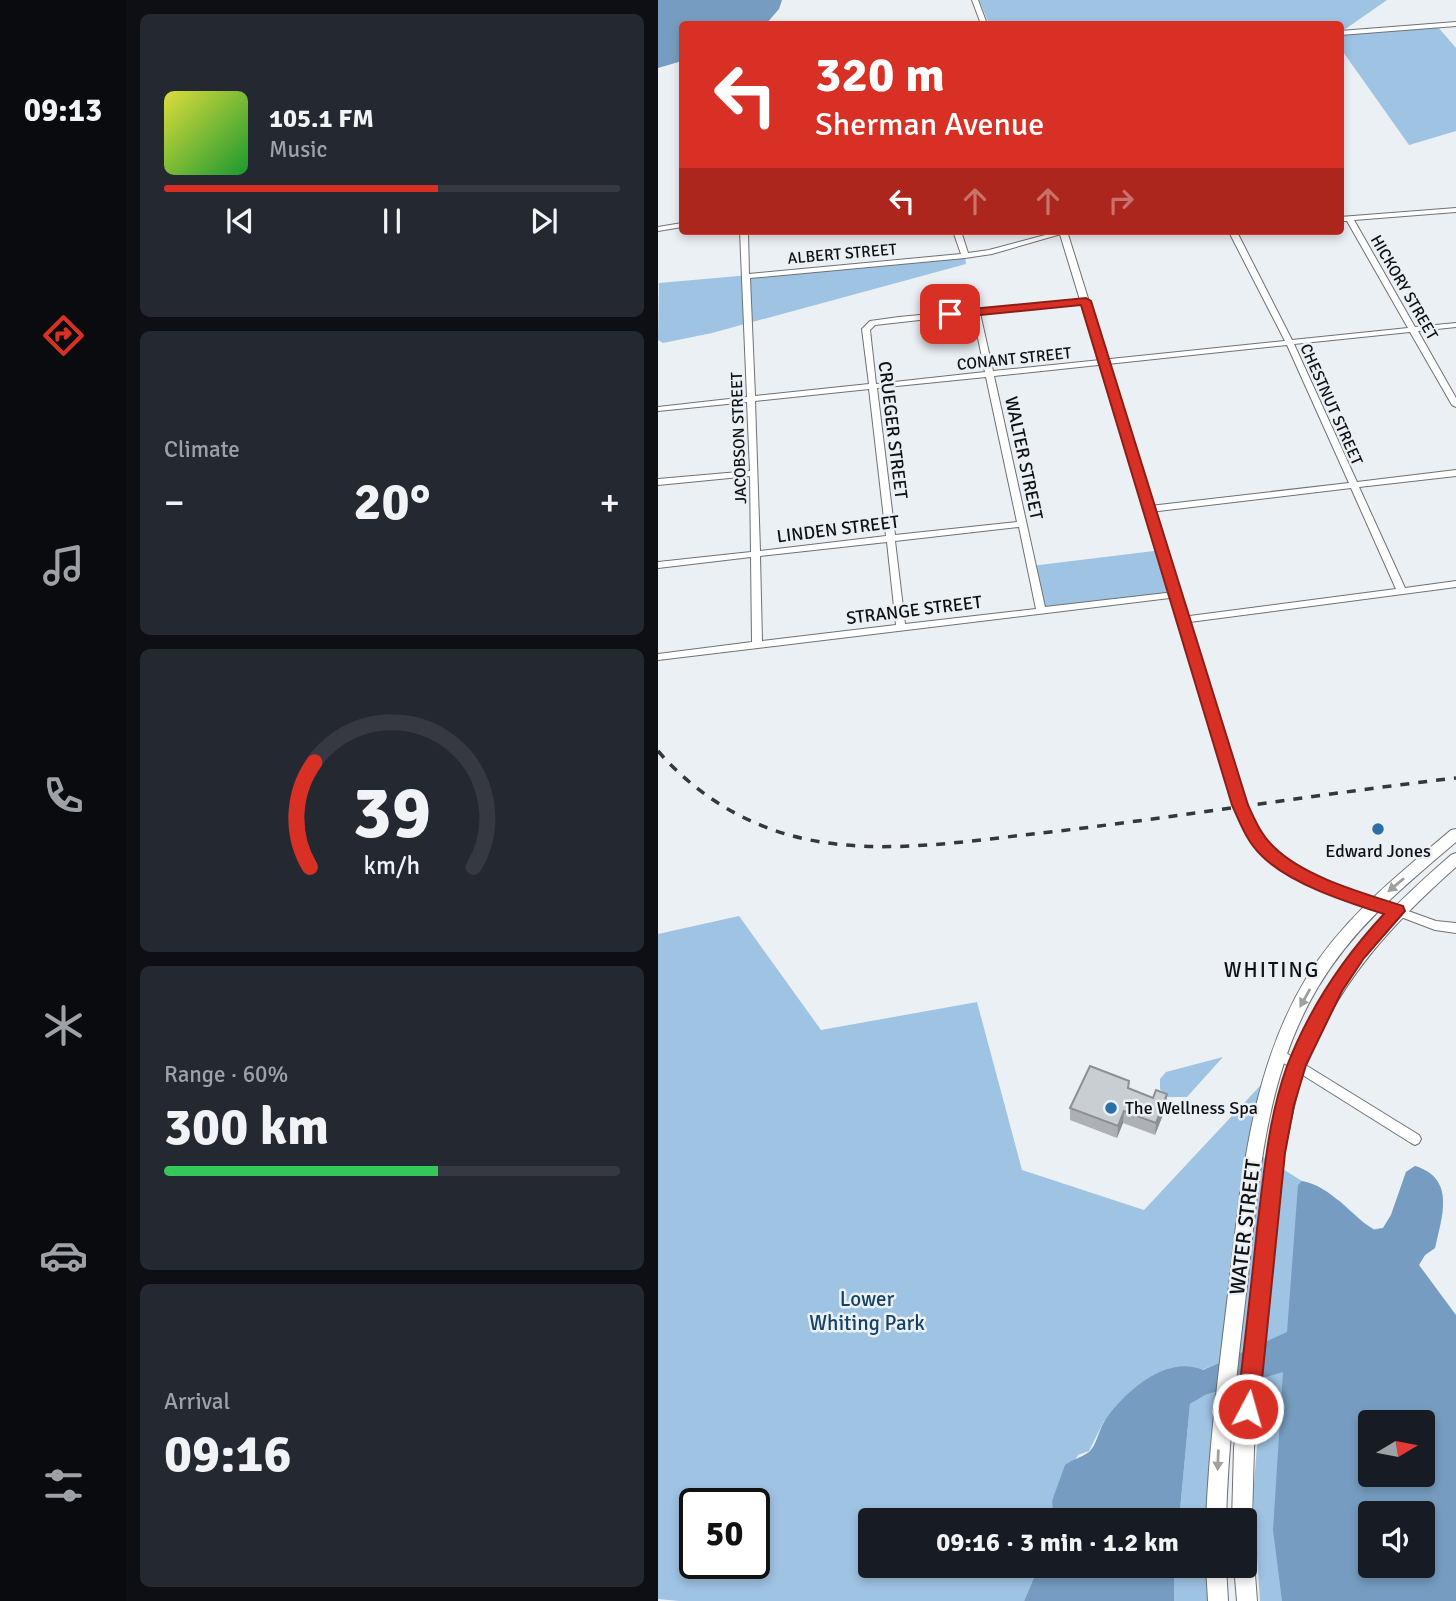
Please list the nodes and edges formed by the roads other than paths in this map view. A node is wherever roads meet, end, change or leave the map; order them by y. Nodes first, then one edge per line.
1 (975, 0) edge
2 (983, 21) edge
3 (1456, 24) edge
4 (1344, 33) edge
5 (1456, 210) edge
6 (1345, 219) edge
7 (679, 226) edge
8 (658, 229) edge
9 (744, 235) edge
10 (958, 235) edge
11 (1052, 235) edge
12 (1064, 235) edge
13 (1235, 235) edge
14 (965, 256) junction
15 (747, 276) junction
16 (1086, 301) junction
17 (976, 313) junction
18 (1456, 325) edge
19 (1413, 330) junction
20 (1289, 342) junction
21 (1104, 362) junction
22 (989, 375) junction
23 (871, 387) junction
24 (751, 400) junction
25 (1456, 405) edge
26 (658, 409) edge
27 (754, 473) junction
28 (1456, 473) edge
29 (658, 482) edge
30 (1353, 485) junction
31 (1150, 509) junction
32 (1022, 524) junction
33 (891, 539) junction
34 (755, 554) junction
35 (658, 565) edge
36 (1456, 584) edge
37 (1402, 591) junction
38 (1174, 595) junction
39 (1041, 610) junction
40 (1182, 620) junction
41 (901, 628) junction
42 (757, 645) junction
43 (658, 657) edge
44 (1456, 834) edge
45 (1456, 859) edge
46 (1374, 904) junction
47 (1397, 911) junction
48 (1456, 928) edge
49 (1278, 1053) junction
50 (1297, 1065) junction
51 (1415, 1139) dead end
52 (1217, 1508) edge
53 (1242, 1508) edge
54 (1217, 1578) edge
55 (1245, 1578) edge
56 (1218, 1601) edge
57 (1247, 1601) edge

1 - 2 street
3 - 4 street
5 - 6 street
6 - 19 street, HICKORY STREET
7 - 8 street
9 - 15 street, JACOBSON STREET
10 - 14 street
11 - 14 street, ALBERT STREET
12 - 16 street
13 - 20 street, CHESTNUT STREET
14 - 15 street, ALBERT STREET
15 - 24 street, JACOBSON STREET
16 - 17 street
16 - 21 street
17 - 22 street, WALTER STREET
17 - 23 street, CRUEGER STREET
18 - 19 street, CONANT STREET
19 - 20 street, CONANT STREET
19 - 25 street, HICKORY STREET
20 - 21 street, CONANT STREET
20 - 30 street, CHESTNUT STREET
21 - 22 street, CONANT STREET
21 - 31 street
22 - 23 street, CONANT STREET
22 - 32 street, WALTER STREET
23 - 24 street, CONANT STREET
23 - 33 street, CRUEGER STREET
24 - 26 street, CONANT STREET
24 - 27 street, JACOBSON STREET
27 - 29 street
27 - 34 street, JACOBSON STREET
28 - 30 street
30 - 31 street
30 - 37 street, CHESTNUT STREET
31 - 38 street
32 - 33 street, LINDEN STREET
32 - 39 street, WALTER STREET
33 - 34 street, LINDEN STREET
33 - 41 street, CRUEGER STREET
34 - 35 street, LINDEN STREET
34 - 42 street, JACOBSON STREET
36 - 37 street
37 - 40 street
38 - 39 street, STRANGE STREET
38 - 40 street
39 - 41 street, STRANGE STREET
40 - 46 street
41 - 42 street, STRANGE STREET
42 - 43 street, STRANGE STREET
44 -> 46 main road, WATER STREET
45 - 47 main road, WATER STREET
46 - 47 street
46 -> 49 main road, WATER STREET
47 - 48 street
47 - 50 main road, WATER STREET
49 - 50 street
49 -> 52 main road, WATER STREET
50 - 51 street
50 - 53 main road, WATER STREET
54 - 56 main road
55 - 57 main road

